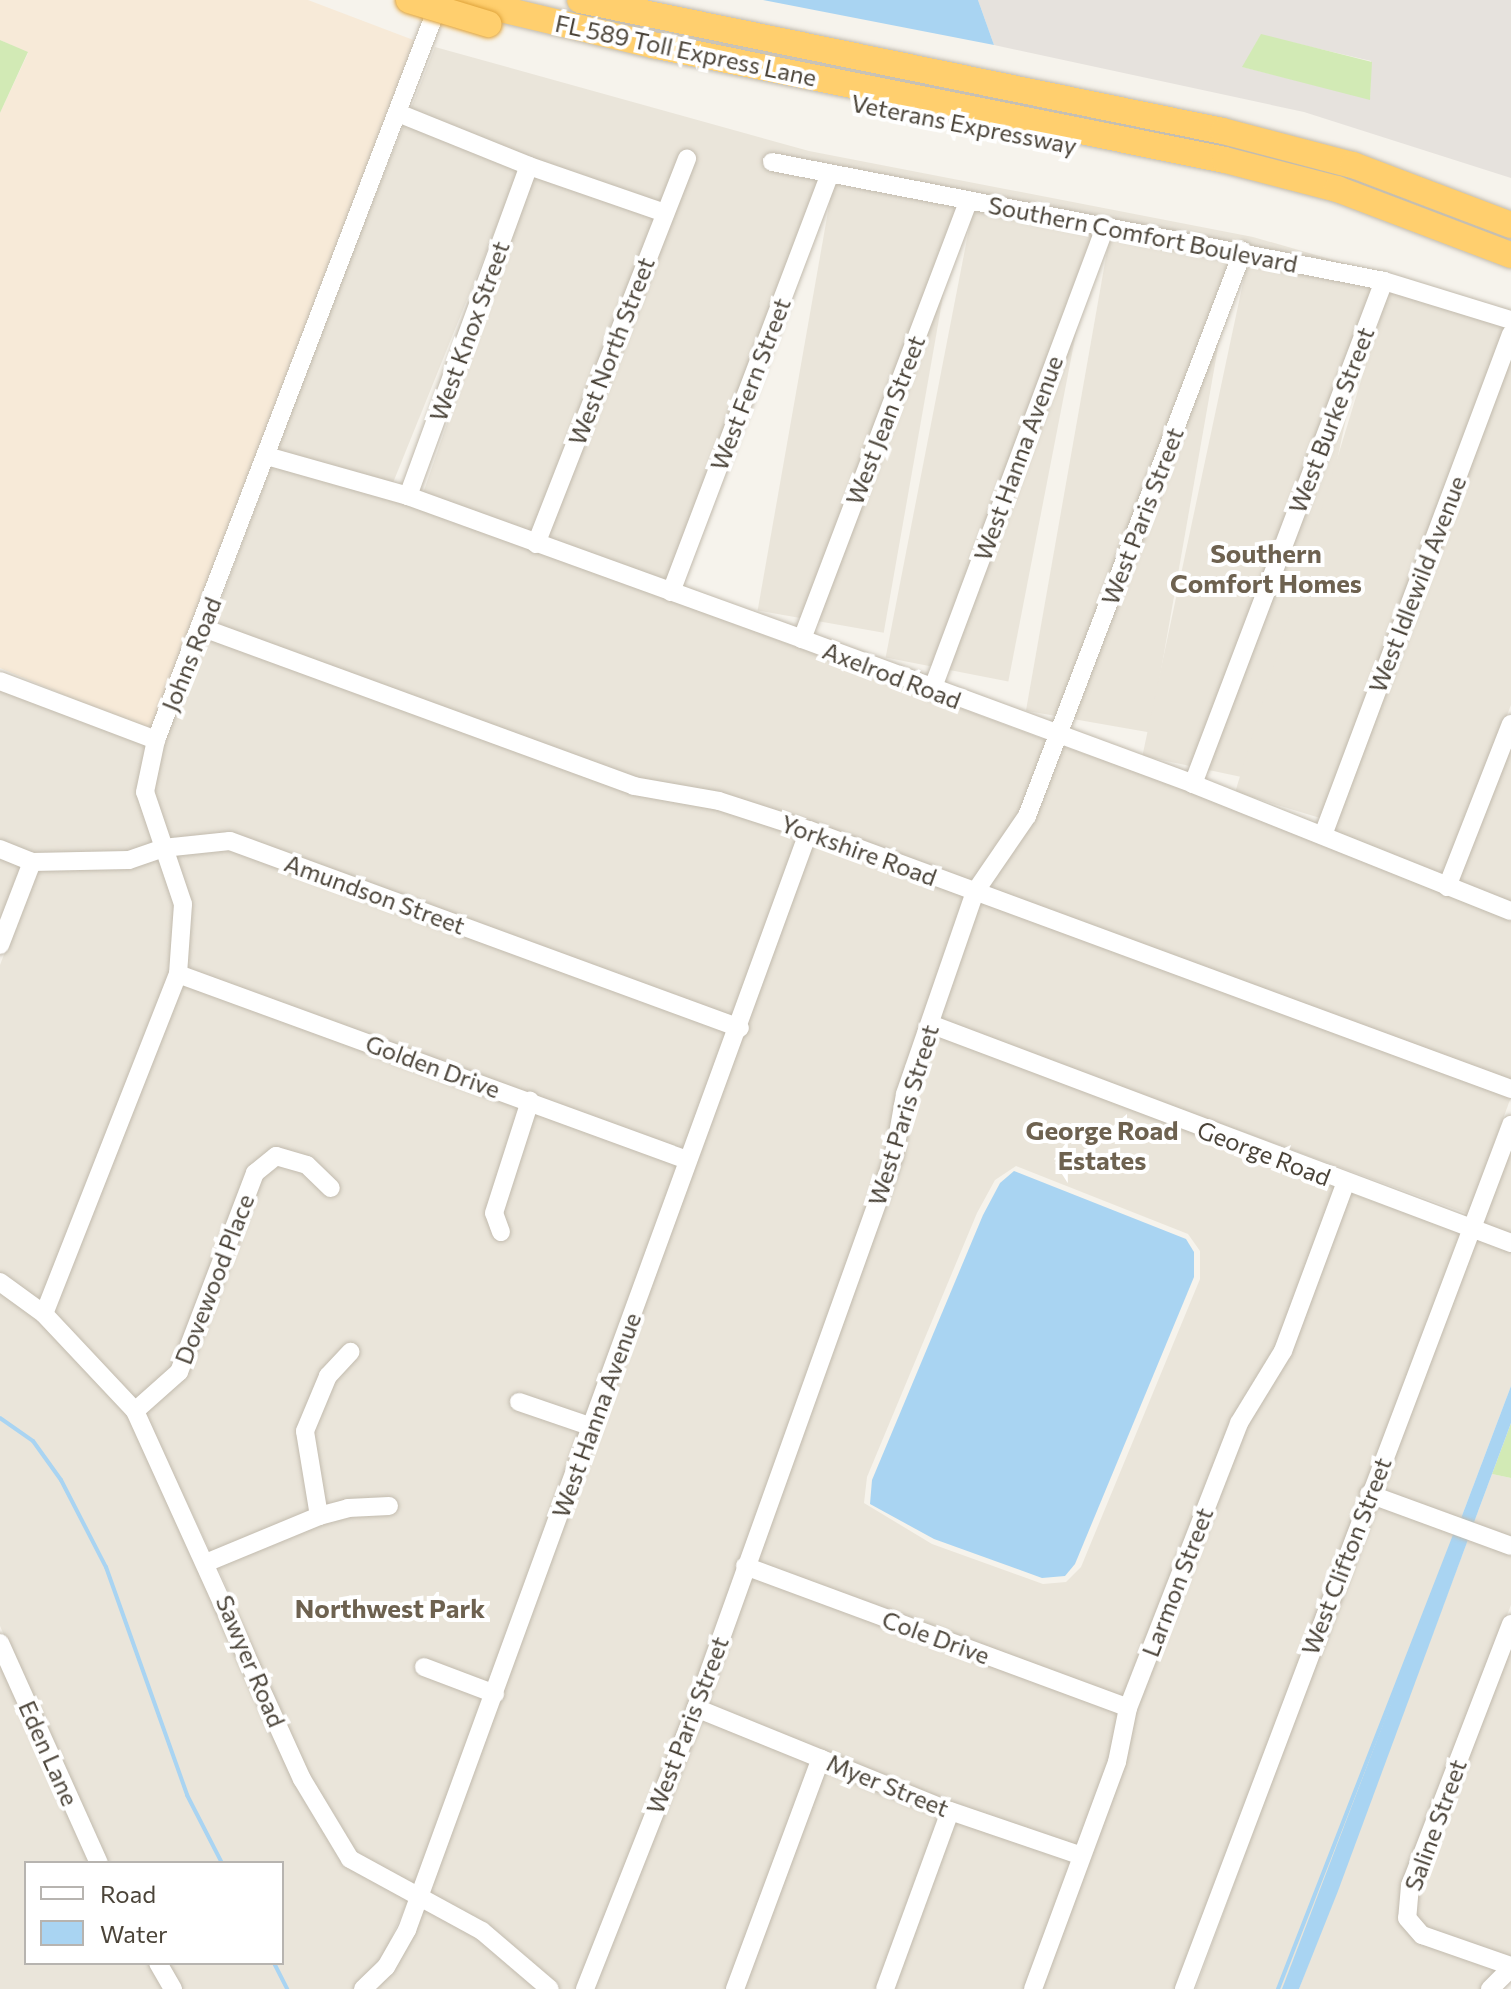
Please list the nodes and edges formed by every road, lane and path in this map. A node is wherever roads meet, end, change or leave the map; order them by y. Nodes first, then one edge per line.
1 (409, 0) edge
2 (440, 0) edge
3 (463, 0) edge
4 (580, 0) edge
5 (491, 17) junction
6 (398, 113) junction
7 (687, 159) dead end
8 (772, 162) dead end
9 (529, 166) junction
10 (829, 176) junction
11 (968, 201) junction
12 (665, 213) junction
13 (1511, 225) edge
14 (1105, 227) junction
15 (1243, 251) junction
16 (1511, 255) edge
17 (1511, 273) edge
18 (1384, 281) junction
19 (1511, 320) edge
20 (1511, 334) edge
21 (267, 456) junction
22 (408, 496) junction
23 (536, 544) junction
24 (671, 592) junction
25 (203, 628) junction
26 (802, 639) junction
27 (0, 681) edge
28 (932, 690) junction
29 (1511, 724) edge
30 (1058, 738) junction
31 (156, 740) junction
32 (1193, 784) junction
33 (809, 830) junction
34 (1323, 835) junction
35 (163, 848) junction
36 (0, 849) edge
37 (32, 862) junction
38 (1447, 887) junction
39 (975, 892) junction
40 (1511, 911) edge
41 (0, 945) edge
42 (178, 974) junction
43 (930, 1024) junction
44 (740, 1028) junction
45 (1511, 1089) edge
46 (530, 1101) junction
47 (1511, 1125) edge
48 (687, 1160) junction
49 (1345, 1184) junction
50 (331, 1188) dead end
51 (1470, 1229) junction
52 (501, 1232) dead end
53 (1511, 1243) edge
54 (0, 1282) edge
55 (44, 1314) junction
56 (350, 1352) dead end
57 (519, 1402) dead end
58 (135, 1411) junction
59 (592, 1427) junction
60 (1369, 1494) junction
61 (389, 1506) dead end
62 (319, 1516) junction
63 (1511, 1546) edge
64 (208, 1562) junction
65 (745, 1566) junction
66 (1511, 1624) edge
67 (0, 1643) edge
68 (424, 1667) dead end
69 (495, 1694) junction
70 (696, 1708) junction
71 (1128, 1708) junction
72 (821, 1758) junction
73 (950, 1811) junction
74 (1082, 1856) junction
75 (98, 1861) edge
76 (416, 1899) junction
77 (159, 1965) edge
78 (1511, 1967) edge
79 (173, 1989) edge
80 (363, 1989) edge
81 (550, 1989) edge
82 (585, 1989) edge
83 (735, 1989) edge
84 (885, 1989) edge
85 (1033, 1989) edge
86 (1184, 1989) edge
87 (1490, 1989) edge

1 - 5 highway, Veterans Expressway, bridge
2 - 6 street, Johns Road
3 - 5 highway, FL 589 Toll Express Lane
4 - 13 highway, Veterans Expressway
5 - 16 highway, FL 589 Toll Express Lane
5 - 17 highway, Veterans Expressway
6 - 9 street
6 - 21 street, Johns Road
7 - 12 street, West North Street
8 - 10 street, Southern Comfort Boulevard
9 - 12 street
9 - 22 street, West Knox Street
10 - 11 street, Southern Comfort Boulevard
10 - 24 street, West Fern Street
11 - 14 street, Southern Comfort Boulevard
11 - 26 street, West Jean Street
12 - 23 street, West North Street
14 - 15 street, Southern Comfort Boulevard
14 - 28 street, West Hanna Avenue
15 - 18 street, Southern Comfort Boulevard
15 - 30 street, West Paris Street
18 - 19 street, Southern Comfort Boulevard
18 - 32 street, West Burke Street
20 - 34 street, West Idlewild Avenue
21 - 22 street, Axelrod Road
21 - 25 street, Johns Road
22 - 23 street, Axelrod Road
23 - 24 street, Axelrod Road
24 - 26 street, Axelrod Road
25 - 31 street, Johns Road
25 - 33 street, Yorkshire Road
26 - 28 street, Axelrod Road
27 - 31 street
28 - 30 street, Axelrod Road
29 - 38 street
30 - 32 street, Axelrod Road
30 - 39 street, West Paris Street
31 - 35 street, Johns Road
32 - 34 street, Axelrod Road
33 - 39 street, Yorkshire Road
33 - 44 street, West Hanna Avenue
34 - 38 street, Axelrod Road
35 - 37 street, Amundson Street
35 - 42 street, Johns Road
35 - 44 street, Amundson Street
36 - 37 street, Amundson Street
37 - 41 street
38 - 40 street, Axelrod Road
39 - 43 street, West Paris Street
39 - 45 street, Yorkshire Road
42 - 46 street, Golden Drive
42 - 55 street, Johns Road
43 - 49 street, George Road
43 - 65 street, West Paris Street
44 - 48 street, West Hanna Avenue
46 - 48 street, Golden Drive
46 - 52 street
47 - 51 street, West Clifton Street
48 - 59 street, West Hanna Avenue
49 - 51 street, George Road
49 - 71 street, Larmon Street
50 - 58 street, Dovewood Place
51 - 53 street, George Road
51 - 60 street, West Clifton Street
54 - 55 street, Sawyer Road
55 - 58 street, Sawyer Road
56 - 62 street
57 - 59 street
58 - 64 street, Sawyer Road
59 - 69 street, West Hanna Avenue
60 - 63 street
60 - 86 street, West Clifton Street
61 - 62 street
62 - 64 street
64 - 76 street, Sawyer Road
65 - 70 street, West Paris Street
65 - 71 street, Cole Drive
66 - 78 street, Saline Street
67 - 75 street, Eden Lane
68 - 69 street
69 - 76 street, West Hanna Avenue
70 - 72 street, Myer Street
70 - 82 street, West Paris Street
71 - 74 street, Larmon Street
72 - 73 street, Myer Street
72 - 83 street
73 - 74 street, Myer Street
73 - 84 street
74 - 85 street, Larmon Street
76 - 80 street, West Hanna Avenue
76 - 81 street, Sawyer Road
77 - 79 street
78 - 87 street

